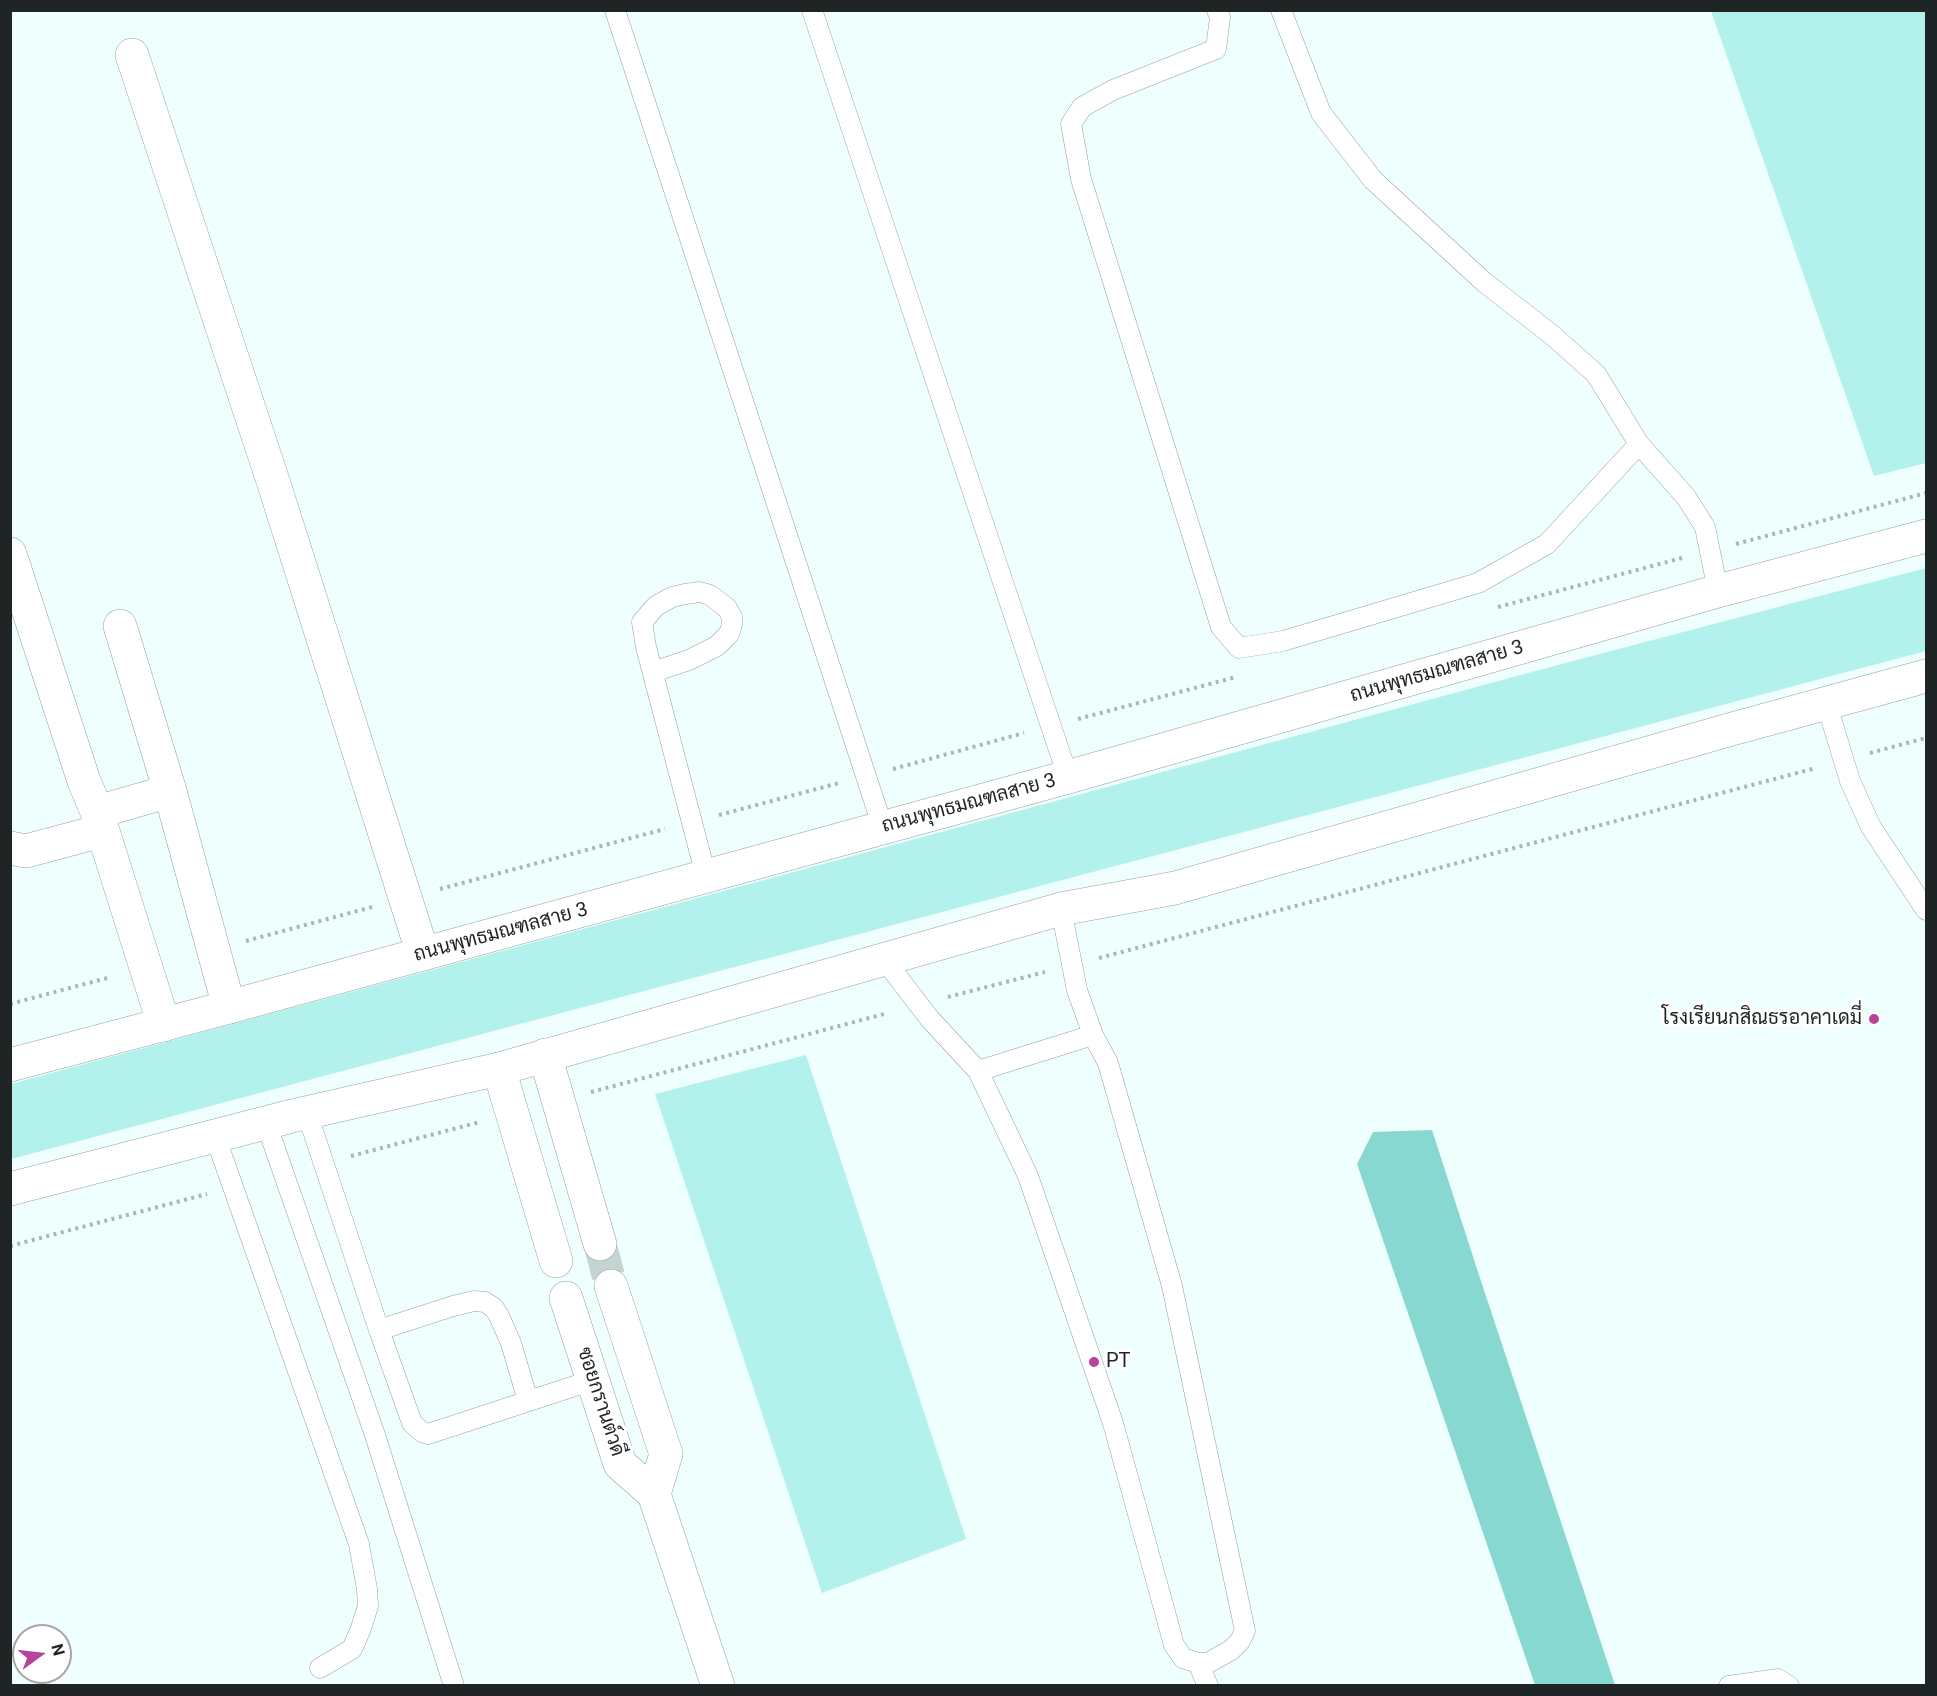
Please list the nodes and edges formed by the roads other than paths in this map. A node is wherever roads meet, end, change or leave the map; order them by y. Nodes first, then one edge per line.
1 (615, 10) edge
2 (812, 10) edge
3 (1217, 10) edge
4 (1281, 10) edge
5 (132, 55) dead end
6 (1639, 444) junction
7 (1926, 536) edge
8 (12, 566) edge
9 (1718, 591) junction
10 (120, 626) dead end
11 (653, 672) junction
12 (1926, 676) edge
13 (1826, 702) junction
14 (1068, 777) junction
15 (170, 791) junction
16 (99, 821) junction
17 (883, 828) junction
18 (10, 848) edge
19 (706, 876) junction
20 (1061, 909) junction
21 (1926, 910) edge
22 (423, 954) junction
23 (884, 959) junction
24 (229, 1007) junction
25 (164, 1025) junction
26 (1093, 1035) junction
27 (545, 1055) junction
28 (10, 1065) edge
29 (499, 1069) junction
30 (978, 1071) junction
31 (307, 1113) junction
32 (266, 1123) junction
33 (215, 1136) junction
34 (10, 1189) edge
35 (600, 1244) tunnel mouth
36 (556, 1260) dead end
37 (611, 1286) tunnel mouth
38 (566, 1298) dead end
39 (379, 1330) junction
40 (593, 1380) junction
41 (528, 1401) junction
42 (654, 1494) junction
43 (1198, 1663) junction
44 (320, 1668) dead end
45 (454, 1686) edge
46 (718, 1686) edge
47 (1208, 1686) edge
48 (1729, 1686) edge
49 (1789, 1686) edge

1 - 17 lane
2 - 14 lane
3 - 6 lane
4 - 6 lane
5 - 22 main road
6 - 9 lane
7 - 9 main road, ถนนพุทธมณฑลสาย 3
8 - 16 main road
9 - 14 main road, ถนนพุทธมณฑลสาย 3
10 - 15 main road
11 - 11 lane
11 - 19 lane
12 - 13 main road
13 - 20 main road
13 - 21 lane
14 - 17 main road, ถนนพุทธมณฑลสาย 3
15 - 16 main road
15 - 24 main road
16 - 18 main road
16 - 25 main road
17 - 19 main road, ถนนพุทธมณฑลสาย 3
19 - 22 main road, ถนนพุทธมณฑลสาย 3
20 - 23 main road
20 - 26 lane
22 - 24 main road, ถนนพุทธมณฑลสาย 3
23 - 27 main road
23 - 30 lane
24 - 25 main road, ถนนพุทธมณฑลสาย 3
25 - 28 main road, ถนนพุทธมณฑลสาย 3
26 - 30 lane
26 - 43 lane
27 - 29 main road
27 - 35 main road
29 - 31 main road
29 - 36 main road
30 - 43 lane
31 - 32 main road
31 - 39 lane
32 - 33 main road
32 - 45 lane
33 - 34 main road
33 - 44 lane
37 - 42 main road
38 - 40 main road, ซอยกรานต์วดี
39 - 41 lane
39 - 41 lane
40 - 41 lane
40 - 42 main road, ซอยกรานต์วดี
42 - 46 main road
43 - 47 lane
48 - 49 lane

